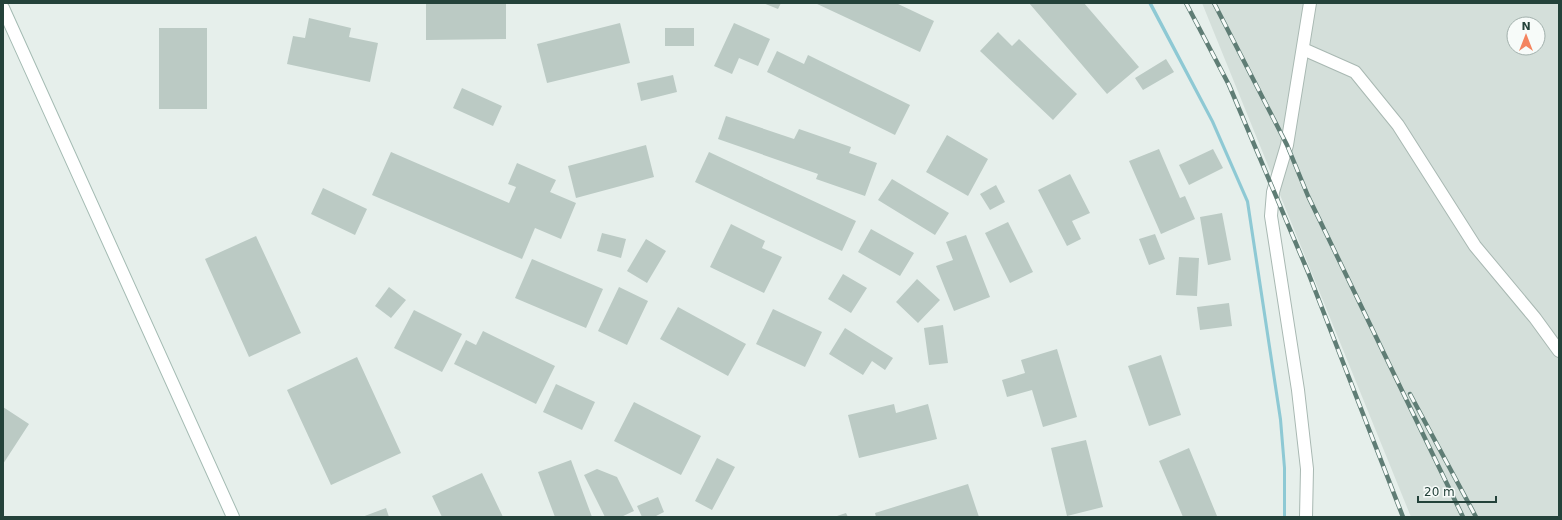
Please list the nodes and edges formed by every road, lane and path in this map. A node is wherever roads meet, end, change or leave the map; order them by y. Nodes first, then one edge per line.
1 (1310, 3) edge
2 (3, 8) edge
3 (1303, 49) junction
4 (1559, 351) edge
5 (233, 517) edge
6 (1306, 517) edge

1 - 3 street
2 - 5 street
3 - 4 street
3 - 6 street

